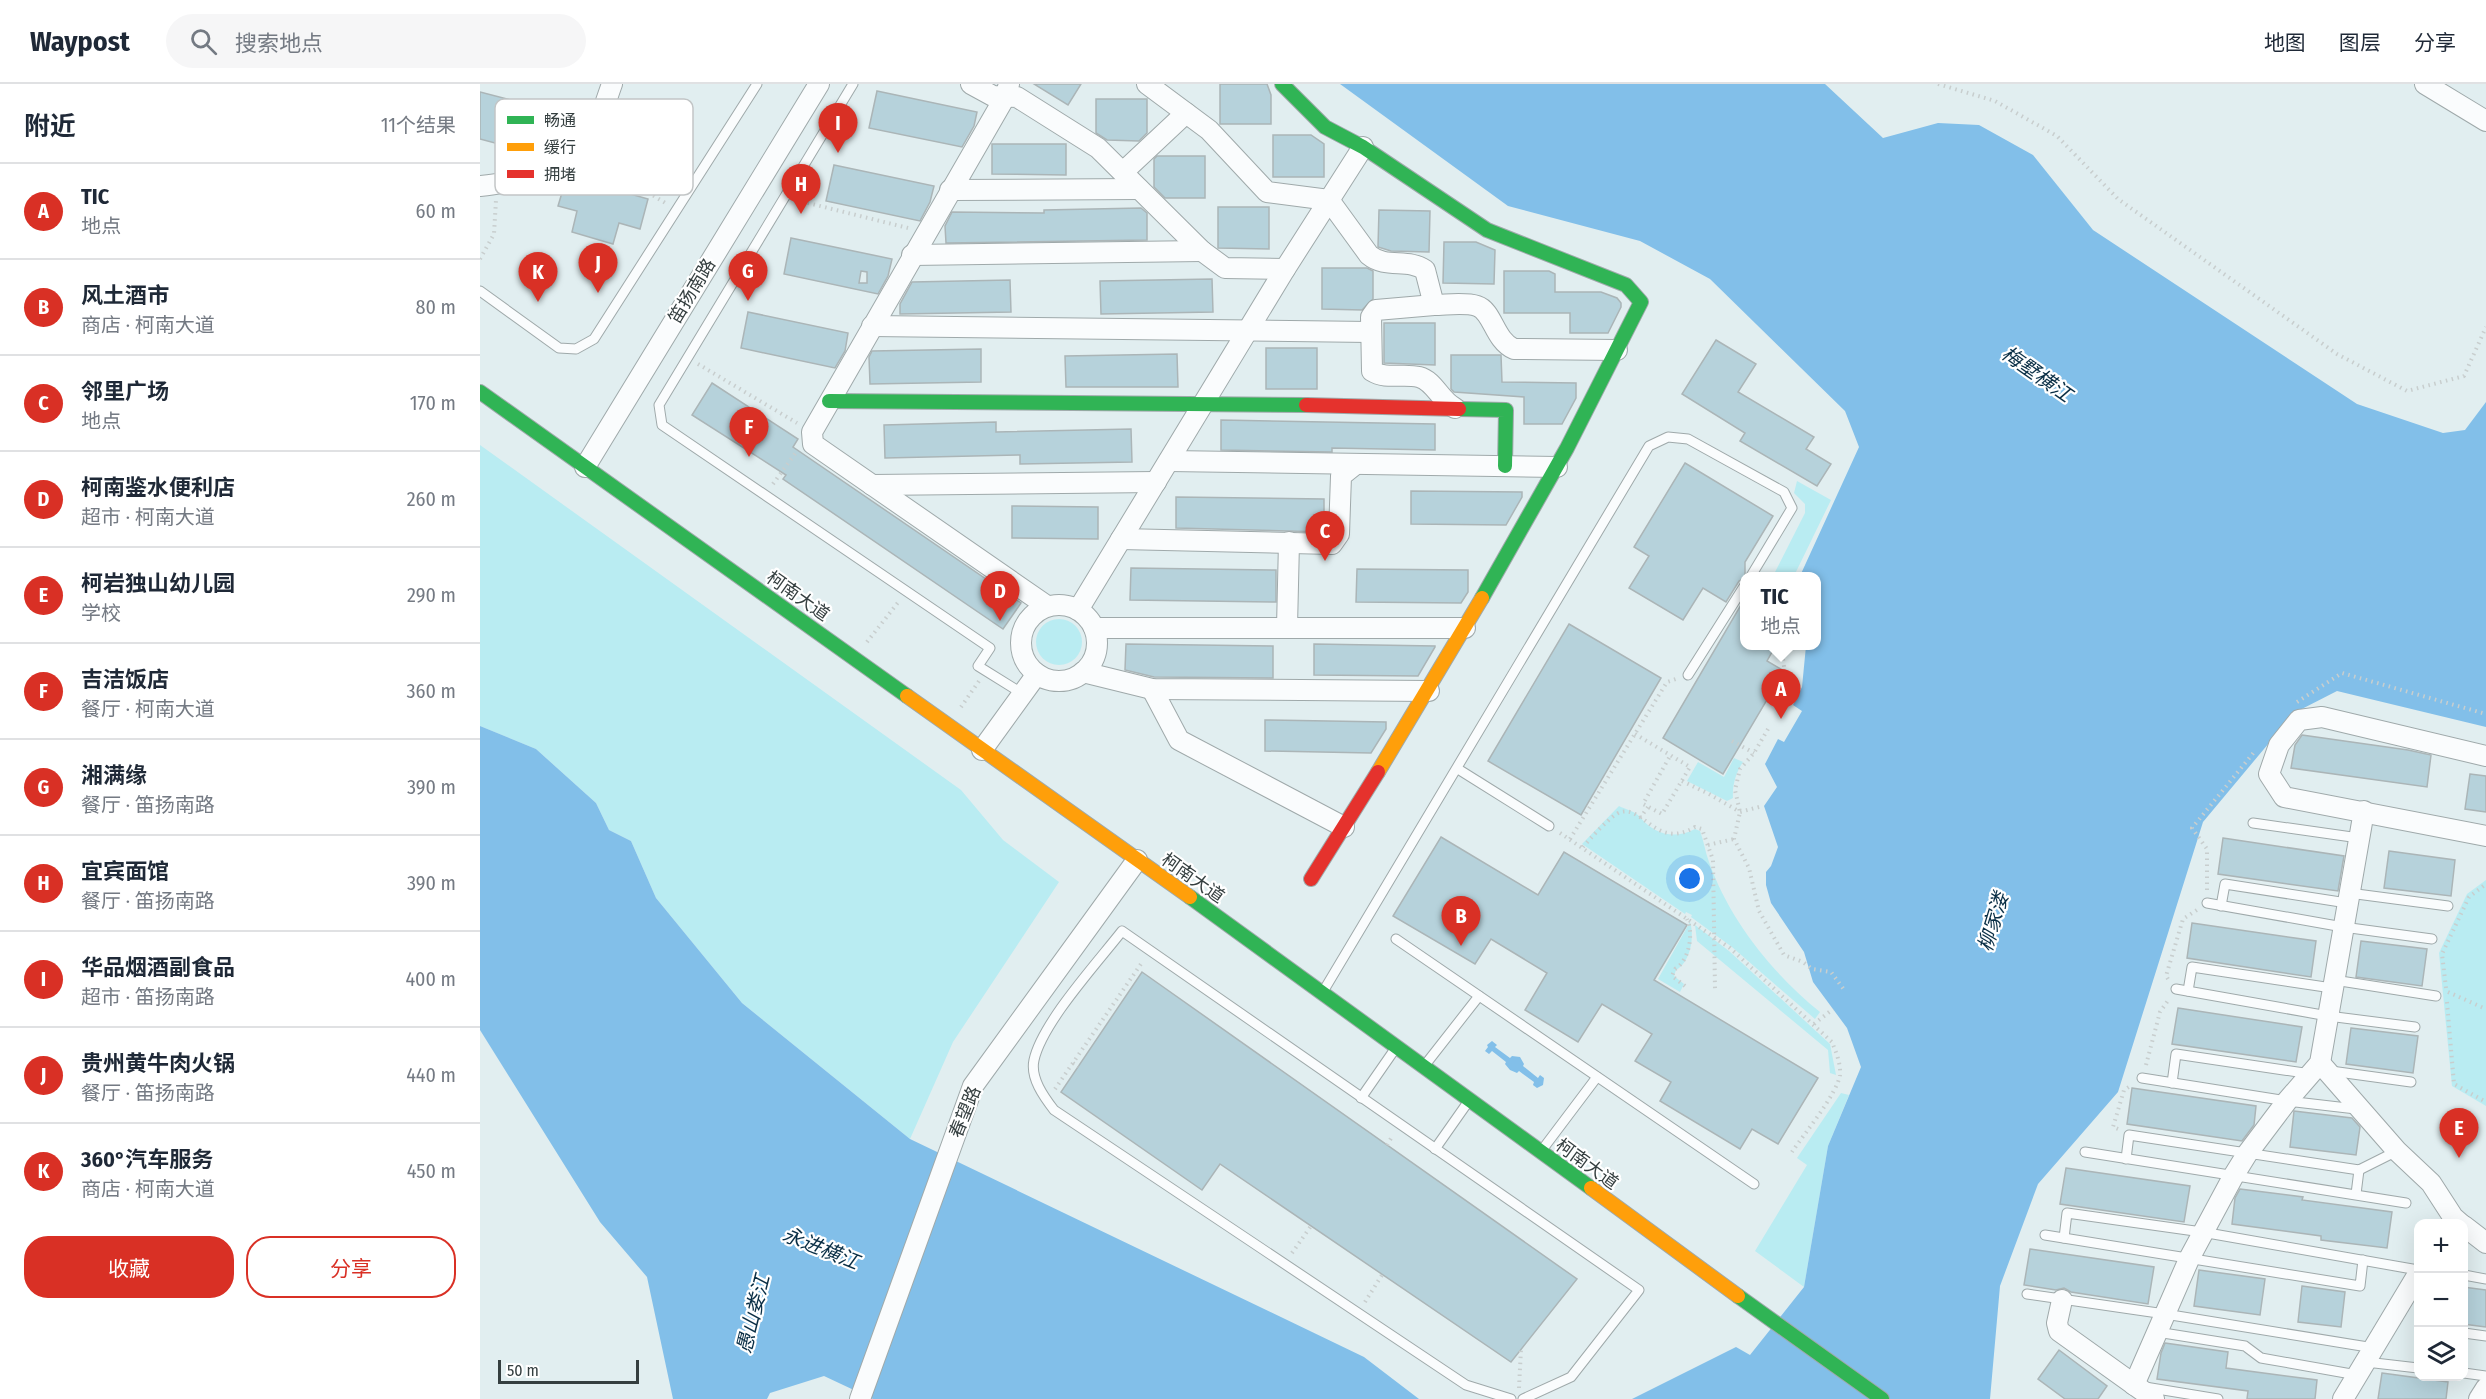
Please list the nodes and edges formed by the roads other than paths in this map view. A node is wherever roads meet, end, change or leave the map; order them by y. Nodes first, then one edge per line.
1 (757, 84) edge
2 (819, 84) edge
3 (853, 84) edge
4 (971, 84) edge
5 (1148, 84) edge
6 (1282, 84) edge
7 (2425, 84) edge
8 (1007, 90) edge
9 (1186, 113) junction
10 (2486, 121) edge
11 (1363, 147) junction
12 (1123, 172) junction
13 (693, 184) edge
14 (1139, 189) junction
15 (950, 190) junction
16 (686, 195) edge
17 (1329, 200) junction
18 (1202, 251) junction
19 (912, 255) junction
20 (1285, 270) junction
21 (480, 291) edge
22 (1434, 305) junction
23 (872, 326) junction
24 (1249, 329) junction
25 (1370, 332) junction
26 (1617, 350) junction
27 (480, 392) edge
28 (829, 401) junction
29 (1204, 403) junction
30 (1455, 408) junction
31 (1169, 461) junction
32 (1356, 464) junction
33 (1505, 466) junction
34 (585, 467) junction
35 (1557, 467) junction
36 (1156, 482) junction
37 (872, 485) junction
38 (1121, 539) junction
39 (1289, 542) junction
40 (1753, 572) edge
41 (1740, 593) edge
42 (1047, 606) junction
43 (1078, 610) junction
44 (1287, 627) junction
45 (1094, 628) junction
46 (1465, 628) junction
47 (1083, 672) junction
48 (1037, 674) junction
49 (1688, 675) road end
50 (1152, 689) junction
51 (1429, 691) junction
52 (1023, 694) junction
53 (982, 750) junction
54 (2486, 756) edge
55 (1458, 769) junction
56 (2364, 811) junction
57 (2253, 823) dead end
58 (1549, 826) road end
59 (1344, 827) junction
60 (2486, 836) edge
61 (2359, 838) junction
62 (1137, 860) junction
63 (1311, 879) dead end
64 (2348, 898) junction
65 (2207, 903) dead end
66 (2221, 906) junction
67 (2448, 906) dead end
68 (2343, 927) junction
69 (1396, 939) dead end
70 (2432, 939) dead end
71 (2333, 984) junction
72 (2176, 989) dead end
73 (2187, 991) junction
74 (1323, 992) junction
75 (1479, 996) junction
76 (2436, 996) dead end
77 (2328, 1016) junction
78 (2415, 1027) dead end
79 (1396, 1047) junction
80 (1424, 1066) junction
81 (2320, 1069) junction
82 (1598, 1077) junction
83 (2142, 1078) dead end
84 (2411, 1082) dead end
85 (2172, 1083) junction
86 (1361, 1098) junction
87 (1469, 1100) junction
88 (2287, 1101) junction
89 (2360, 1110) junction
90 (1435, 1149) junction
91 (2397, 1151) junction
92 (1541, 1152) junction
93 (2085, 1152) dead end
94 (2247, 1154) junction
95 (2126, 1158) junction
96 (2358, 1170) junction
97 (2234, 1174) junction
98 (1754, 1184) dead end
99 (2355, 1194) junction
100 (2406, 1203) dead end
101 (2454, 1219) edge
102 (2468, 1231) edge
103 (2202, 1232) junction
104 (2045, 1235) dead end
105 (2064, 1238) junction
106 (2486, 1243) edge
107 (2190, 1257) junction
108 (2363, 1260) junction
109 (2414, 1271) edge
110 (2417, 1273) edge
111 (2468, 1276) edge
112 (2486, 1279) edge
113 (2027, 1294) dead end
114 (2062, 1299) junction
115 (2165, 1314) junction
116 (2157, 1332) junction
117 (2468, 1334) edge
118 (2486, 1336) edge
119 (2366, 1362) junction
120 (2414, 1368) edge
121 (2468, 1377) edge
122 (2134, 1385) junction
123 (2484, 1390) edge
124 (860, 1399) edge
125 (1511, 1399) edge
126 (1523, 1399) edge
127 (1882, 1399) edge
128 (2154, 1399) edge
129 (2218, 1399) edge
130 (2343, 1399) edge

1 - 13 lane
2 - 34 street, 笛扬南路
3 - 52 lane
4 - 8 street
5 - 9 street
6 - 11 street
7 - 10 street
8 - 12 street
8 - 15 street
9 - 12 street
9 - 17 street
11 - 17 street
11 - 26 street
12 - 14 street
14 - 15 street
14 - 18 street
15 - 19 street
16 - 21 lane
17 - 20 street
17 - 22 street
18 - 19 street
18 - 20 street
19 - 23 street
20 - 24 street
22 - 25 street
22 - 26 street
23 - 24 street
23 - 28 street
24 - 25 street
24 - 29 street
25 - 30 street
26 - 35 street
27 - 34 street, 柯南大道
28 - 29 street
28 - 37 street
29 - 30 street
29 - 31 street
30 - 33 street
31 - 32 street
31 - 36 street
32 - 33 street
32 - 39 street
33 - 35 street
34 - 53 street, 柯南大道
35 - 46 street
36 - 37 street
36 - 38 street
37 - 42 street
38 - 39 street
38 - 43 street
39 - 44 street
40 - 55 lane
41 - 49 lane
42 - 43 street
42 - 48 street
43 - 45 street
44 - 45 street
44 - 46 street
45 - 47 street
46 - 51 street
47 - 48 street
47 - 50 street
48 - 52 street
50 - 51 street
50 - 59 street
51 - 59 street
52 - 53 street
53 - 62 street, 柯南大道
54 - 56 street
55 - 58 lane
55 - 74 lane
56 - 60 street
56 - 61 street
57 - 61 lane
59 - 63 street
61 - 64 street
62 - 74 street, 柯南大道
62 - 124 street, 春望路
64 - 66 lane
64 - 67 lane
64 - 68 street
65 - 66 lane
66 - 68 lane
68 - 70 lane
68 - 71 street
69 - 75 lane
71 - 73 lane
71 - 76 lane
71 - 77 street
72 - 73 lane
73 - 77 lane
74 - 79 street, 柯南大道
75 - 80 lane
75 - 82 lane
77 - 78 lane
77 - 81 street
79 - 80 street, 柯南大道
79 - 86 lane
80 - 87 street, 柯南大道
81 - 84 lane
81 - 85 lane
81 - 88 street
81 - 89 street
82 - 92 lane
82 - 98 lane
83 - 85 lane
85 - 88 lane
86 - 90 lane
86 - 125 lane
87 - 90 lane
87 - 92 street, 柯南大道
88 - 89 lane
88 - 94 street
89 - 91 street
90 - 126 lane
91 - 96 lane
91 - 101 street
92 - 127 street, 柯南大道
93 - 95 lane
94 - 95 lane
94 - 96 lane
94 - 97 street
95 - 97 lane
96 - 99 lane
97 - 99 lane
97 - 103 street
99 - 100 lane
102 - 106 street
103 - 105 lane
103 - 107 street
103 - 108 lane
104 - 105 lane
105 - 107 lane
107 - 108 lane
107 - 115 street
108 - 109 lane
110 - 119 street
111 - 112 lane
113 - 114 lane
114 - 115 lane
114 - 122 street
115 - 116 street
115 - 119 lane
116 - 119 lane
116 - 122 street
117 - 118 lane
119 - 120 lane
119 - 130 street
121 - 123 lane
122 - 128 street
122 - 129 lane

